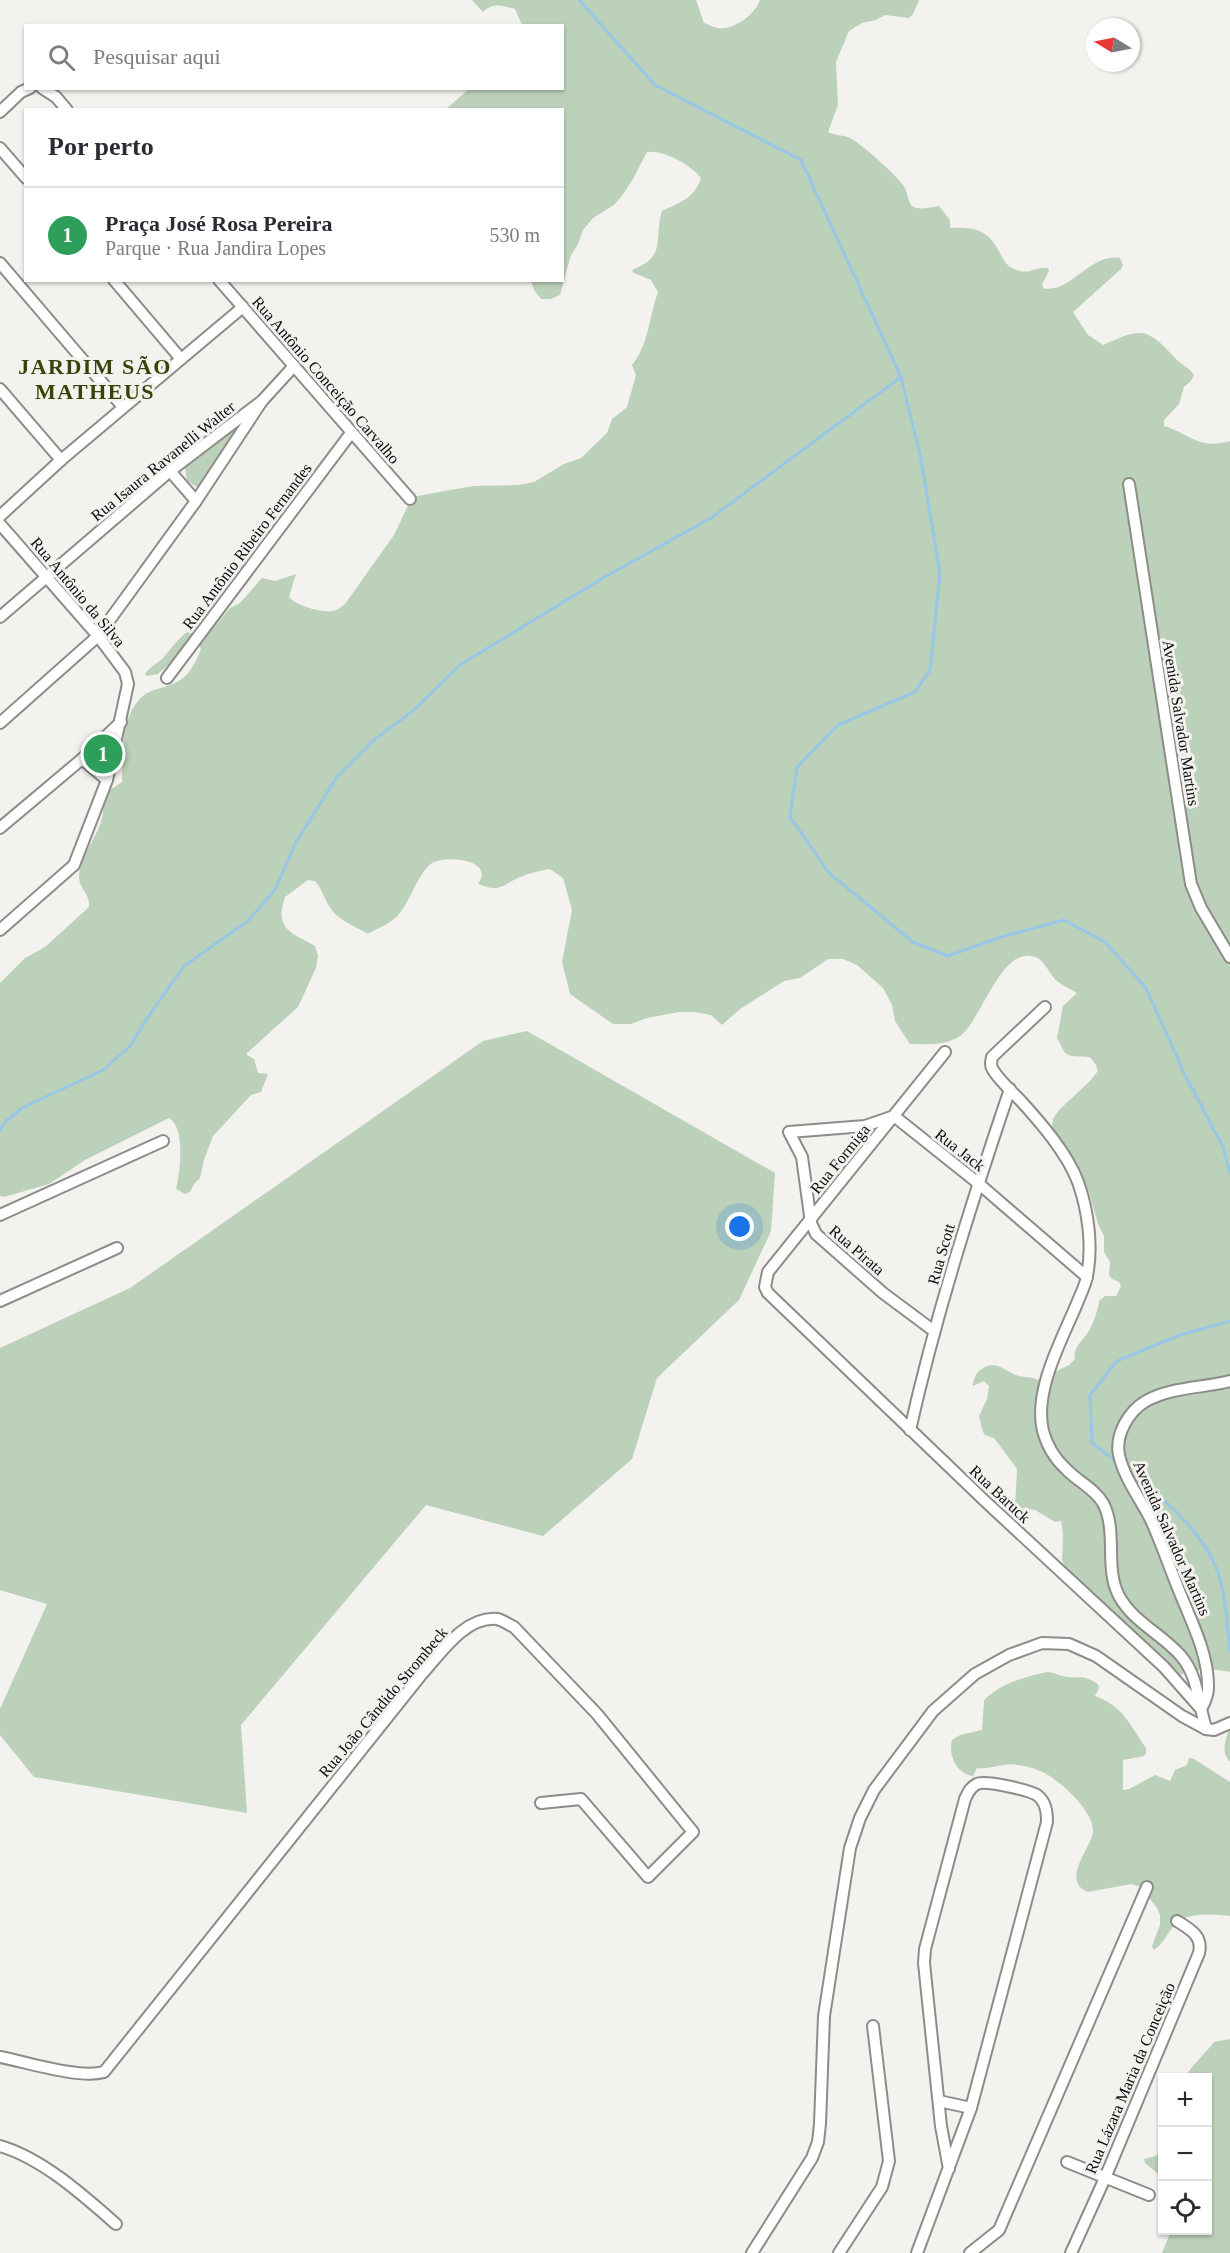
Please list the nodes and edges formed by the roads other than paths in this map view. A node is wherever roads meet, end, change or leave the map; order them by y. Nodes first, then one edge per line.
1 (26, 90) edge
2 (45, 90) edge
3 (65, 108) edge
4 (0, 112) edge
5 (0, 148) edge
6 (24, 176) edge
7 (0, 263) edge
8 (116, 282) edge
9 (221, 282) edge
10 (243, 307) junction
11 (181, 359) junction
12 (294, 366) junction
13 (0, 389) edge
14 (262, 401) junction
15 (123, 407) junction
16 (351, 433) junction
17 (61, 460) junction
18 (170, 471) junction
19 (1129, 484) dead end
20 (410, 499) dead end
21 (196, 501) junction
22 (0, 516) edge
23 (0, 524) edge
24 (48, 577) junction
25 (0, 617) edge
26 (98, 636) junction
27 (167, 678) dead end
28 (0, 723) edge
29 (121, 723) junction
30 (82, 759) junction
31 (107, 780) junction
32 (0, 828) edge
33 (0, 930) edge
34 (1230, 957) edge
35 (1045, 1007) dead end
36 (945, 1052) dead end
37 (1010, 1089) junction
38 (894, 1116) junction
39 (163, 1142) dead end
40 (978, 1183) junction
41 (0, 1215) edge
42 (811, 1219) junction
43 (117, 1248) dead end
44 (1087, 1277) junction
45 (765, 1287) joint
46 (0, 1301) edge
47 (934, 1331) junction
48 (1230, 1381) edge
49 (910, 1430) junction
50 (1201, 1709) junction
51 (1230, 1723) edge
52 (1206, 1730) junction
53 (541, 1803) dead end
54 (1147, 1887) dead end
55 (1177, 1921) dead end
56 (873, 2026) dead end
57 (0, 2057) edge
58 (939, 2101) junction
59 (971, 2108) junction
60 (0, 2146) edge
61 (1067, 2162) dead end
62 (949, 2169) junction
63 (1105, 2178) junction
64 (1149, 2195) dead end
65 (117, 2224) dead end
66 (752, 2253) edge
67 (839, 2253) edge
68 (917, 2253) edge
69 (970, 2253) edge
70 (1072, 2253) edge

1 - 4 street
2 - 3 street
5 - 6 street
7 - 15 street
8 - 11 street
9 - 10 street, Rua Antônio Conceição Carvalho
10 - 11 street
10 - 12 street, Rua Antônio Conceição Carvalho
11 - 15 street
12 - 14 street, Rua Isaura Ravanelli Walter
12 - 16 street, Rua Antônio Conceição Carvalho
13 - 17 street
14 - 18 street, Rua Isaura Ravanelli Walter
14 - 21 street
15 - 17 street
16 - 20 street, Rua Antônio Conceição Carvalho
16 - 27 street, Rua Antônio Ribeiro Fernandes
17 - 22 street
18 - 21 street
18 - 24 street, Rua Isaura Ravanelli Walter
19 - 34 street, Avenida Salvador Martins
21 - 26 street
23 - 24 street, Rua Antônio da Silva
24 - 25 street, Rua Isaura Ravanelli Walter
24 - 26 street, Rua Antônio da Silva
26 - 28 street
26 - 29 street, Rua Antônio da Silva
29 - 30 street
29 - 31 street
30 - 31 street
30 - 32 street
31 - 33 street
35 - 37 street
36 - 38 street, Rua Formiga
37 - 40 street, Rua Scott
37 - 44 street
38 - 40 street, Rua Jack
38 - 42 street, Rua Formiga
38 - 42 street, Rua Pirata
39 - 41 street
40 - 44 street, Rua Jack
40 - 47 street, Rua Scott
42 - 45 street, Rua Formiga
42 - 47 street, Rua Pirata
43 - 46 street
44 - 50 street
45 - 49 street, Rua Baruck
47 - 49 street, Rua Scott
48 - 50 street, Avenida Salvador Martins
49 - 50 street, Rua Baruck
50 - 52 street, Rua Baruck
51 - 52 street
52 - 66 street
53 - 57 street, Rua João Cândido Strombeck
54 - 69 street
55 - 63 street, Rua Lázara Maria da Conceição
56 - 67 street
58 - 59 street
58 - 59 street
58 - 62 street
59 - 62 street
60 - 65 street
61 - 63 street
62 - 68 street
63 - 64 street
63 - 70 street, Rua Lázara Maria da Conceição

